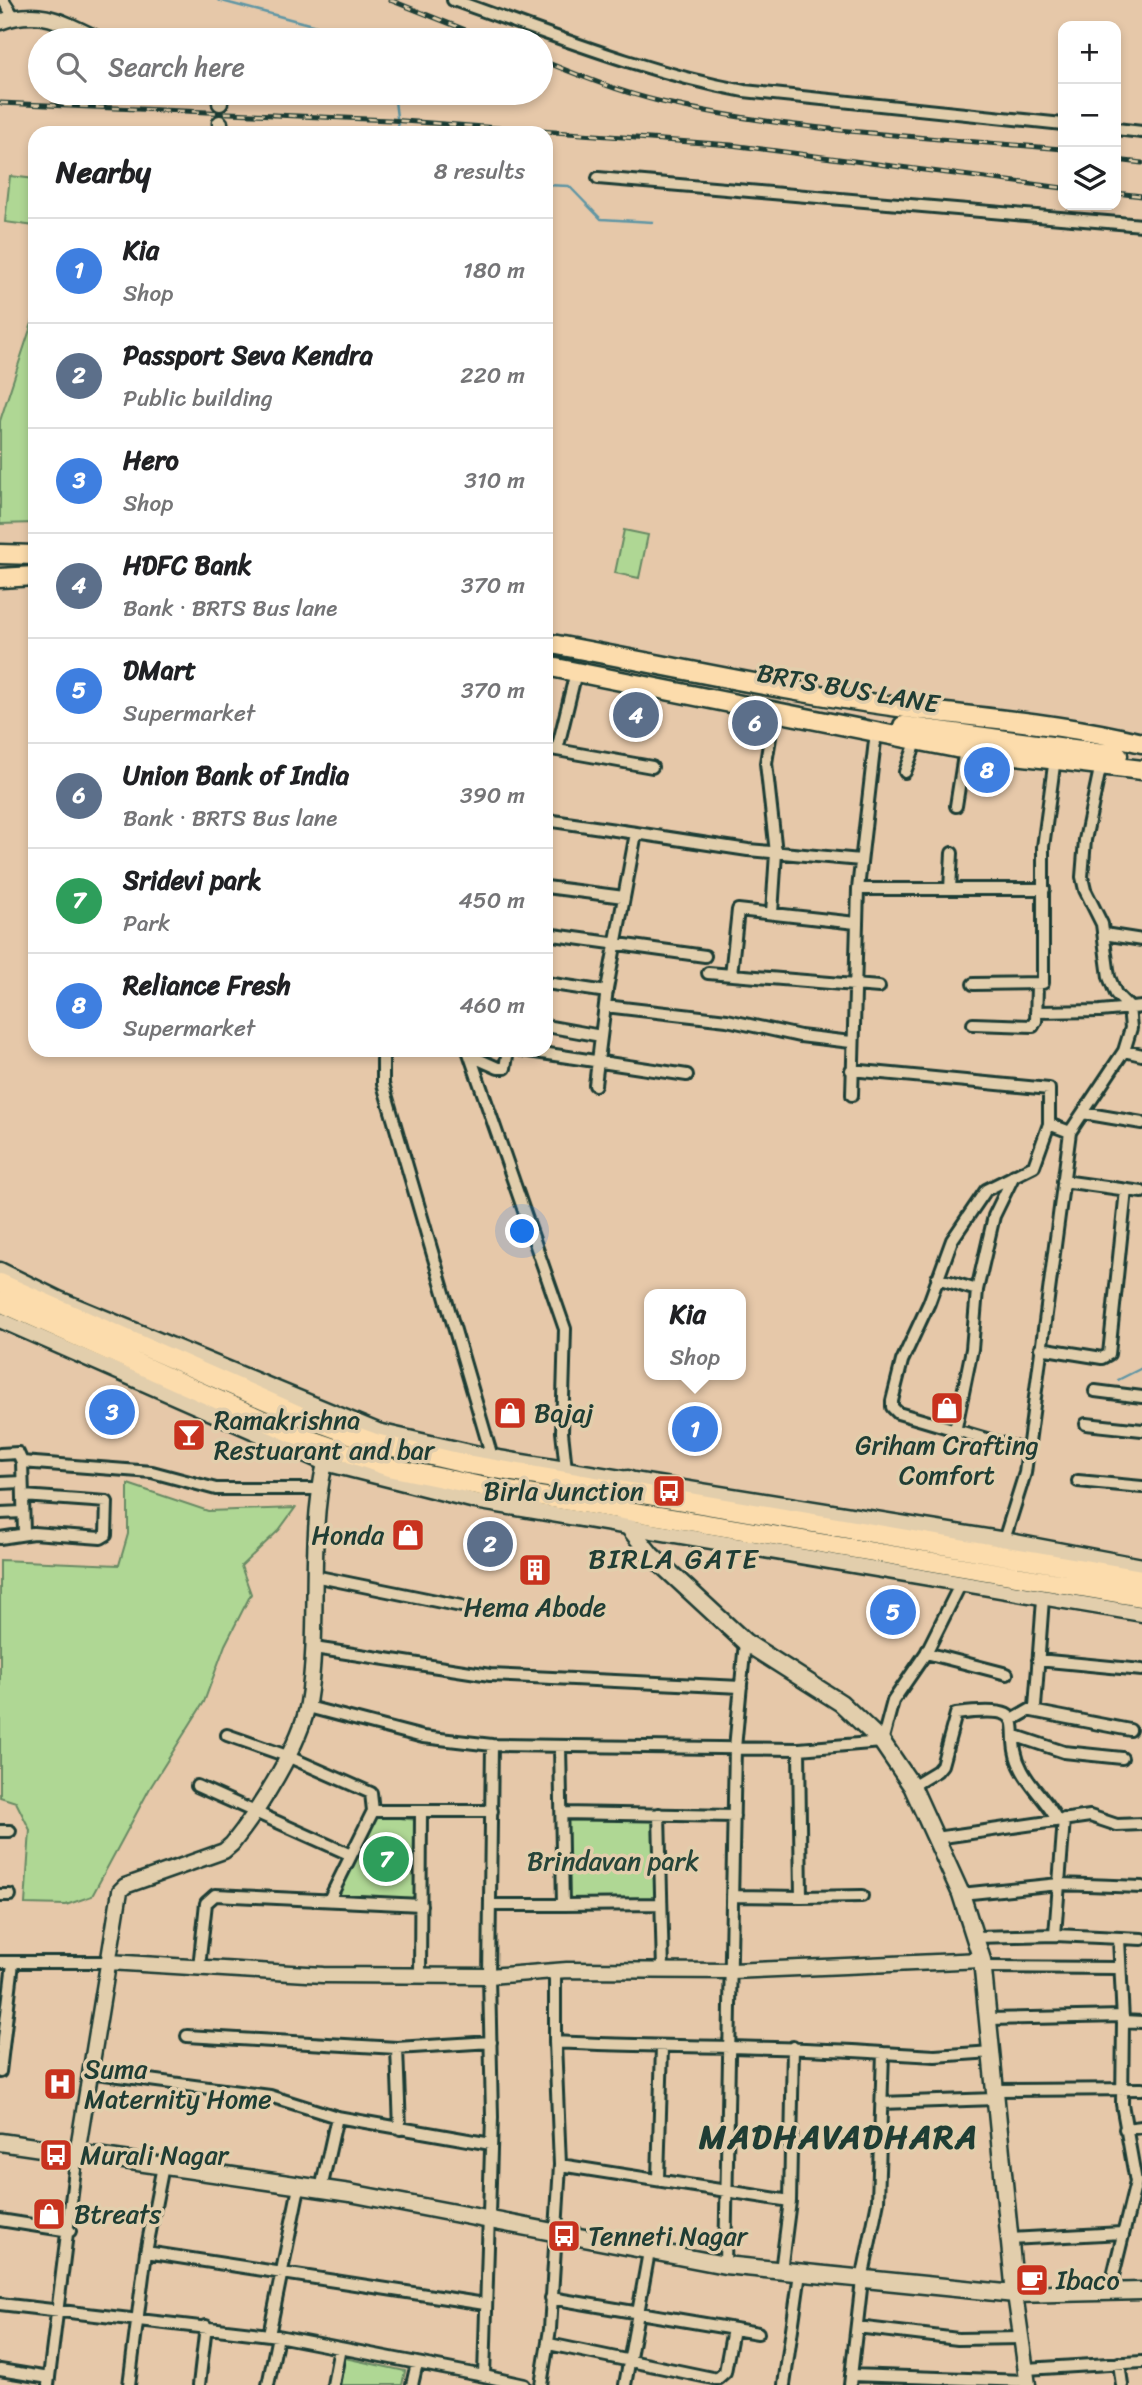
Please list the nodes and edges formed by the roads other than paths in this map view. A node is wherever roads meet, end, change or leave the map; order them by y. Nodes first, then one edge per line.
1 (3, 0) edge
2 (453, 0) edge
3 (7, 19) edge
4 (75, 28) edge
5 (532, 28) edge
6 (553, 35) edge
7 (1058, 123) edge
8 (1121, 130) edge
9 (1142, 132) edge
10 (598, 178) dead end
11 (1142, 225) edge
12 (0, 554) edge
13 (28, 555) edge
14 (0, 566) edge
15 (28, 566) edge
16 (28, 576) edge
17 (0, 578) edge
18 (553, 644) edge
19 (553, 656) edge
20 (553, 667) edge
21 (576, 672) junction
22 (774, 712) junction
23 (876, 732) junction
24 (916, 740) junction
25 (1142, 743) edge
26 (553, 746) edge
27 (553, 749) edge
28 (965, 749) junction
29 (1055, 758) junction
30 (1142, 760) edge
31 (1101, 764) junction
32 (652, 767) dead end
33 (1142, 770) edge
34 (905, 772) dead end
35 (956, 806) dead end
36 (553, 821) edge
37 (636, 833) junction
38 (776, 853) junction
39 (953, 853) dead end
40 (860, 860) junction
41 (553, 888) edge
42 (858, 889) junction
43 (950, 889) junction
44 (1044, 889) junction
45 (624, 897) junction
46 (772, 913) junction
47 (856, 923) junction
48 (1104, 934) junction
49 (553, 935) edge
50 (1142, 940) edge
51 (615, 945) junction
52 (705, 956) dead end
53 (708, 973) dead end
54 (732, 975) junction
55 (553, 984) edge
56 (974, 984) dead end
57 (853, 985) junction
58 (1037, 986) junction
59 (879, 987) dead end
60 (607, 992) junction
61 (605, 1006) junction
62 (1129, 1007) junction
63 (1142, 1007) edge
64 (1036, 1012) junction
65 (973, 1024) dead end
66 (553, 1027) edge
67 (601, 1036) junction
68 (851, 1042) junction
69 (1124, 1051) junction
70 (553, 1055) edge
71 (1142, 1055) edge
72 (383, 1057) edge
73 (470, 1057) edge
74 (477, 1057) edge
75 (507, 1057) edge
76 (514, 1057) edge
77 (597, 1063) junction
78 (513, 1068) dead end
79 (850, 1070) junction
80 (687, 1076) dead end
81 (595, 1084) dead end
82 (852, 1095) dead end
83 (1083, 1113) junction
84 (1142, 1123) edge
85 (1049, 1124) junction
86 (1070, 1132) junction
87 (1014, 1175) junction
88 (1063, 1181) junction
89 (1126, 1190) junction
90 (1142, 1192) edge
91 (0, 1270) edge
92 (937, 1278) junction
93 (0, 1283) edge
94 (977, 1290) junction
95 (0, 1302) edge
96 (0, 1320) edge
97 (1040, 1348) junction
98 (1095, 1391) dead end
99 (1142, 1397) edge
100 (1086, 1424) dead end
101 (1142, 1430) edge
102 (954, 1432) junction
103 (1027, 1451) junction
104 (0, 1454) edge
105 (492, 1457) junction
106 (22, 1462) junction
107 (325, 1463) junction
108 (566, 1469) junction
109 (1078, 1481) dead end
110 (22, 1482) junction
111 (0, 1483) edge
112 (627, 1485) junction
113 (1142, 1488) edge
114 (319, 1489) junction
115 (23, 1496) junction
116 (23, 1512) junction
117 (0, 1513) edge
118 (625, 1518) junction
119 (24, 1533) junction
120 (0, 1538) edge
121 (1004, 1540) junction
122 (1142, 1566) edge
123 (314, 1576) junction
124 (1142, 1578) edge
125 (960, 1585) junction
126 (1142, 1597) edge
127 (1043, 1599) junction
128 (461, 1606) dead end
129 (1142, 1614) edge
130 (745, 1642) junction
131 (314, 1648) junction
132 (926, 1653) junction
133 (1038, 1660) junction
134 (1142, 1670) edge
135 (1007, 1674) dead end
136 (741, 1687) junction
137 (308, 1707) junction
138 (1032, 1711) junction
139 (1014, 1719) junction
140 (1130, 1730) dead end
141 (227, 1735) dead end
142 (1016, 1736) junction
143 (882, 1742) junction
144 (492, 1745) junction
145 (560, 1746) junction
146 (735, 1748) junction
147 (799, 1749) junction
148 (288, 1756) junction
149 (1122, 1758) dead end
150 (197, 1786) dead end
151 (912, 1786) junction
152 (373, 1811) junction
153 (492, 1811) junction
154 (255, 1812) junction
155 (421, 1812) junction
156 (562, 1813) junction
157 (659, 1814) junction
158 (734, 1816) junction
159 (1060, 1820) junction
160 (1142, 1824) edge
161 (936, 1838) junction
162 (351, 1855) junction
163 (1059, 1884) junction
164 (1142, 1887) edge
165 (961, 1894) junction
166 (732, 1896) junction
167 (862, 1896) dead end
168 (801, 1897) junction
169 (329, 1900) junction
170 (661, 1904) junction
171 (421, 1905) junction
172 (491, 1905) junction
173 (562, 1905) junction
174 (1055, 1935) junction
175 (975, 1937) junction
176 (1119, 1939) junction
177 (1142, 1939) edge
178 (0, 1962) edge
179 (109, 1962) junction
180 (13, 1963) junction
181 (982, 1964) junction
182 (199, 1967) junction
183 (1118, 1968) junction
184 (555, 1971) junction
185 (663, 1971) junction
186 (732, 1971) junction
187 (420, 1976) junction
188 (489, 1976) junction
189 (1123, 2018) junction
190 (988, 2020) junction
191 (1142, 2022) edge
192 (187, 2036) dead end
193 (491, 2042) junction
194 (555, 2042) junction
195 (662, 2047) junction
196 (729, 2047) junction
197 (793, 2047) junction
198 (397, 2048) junction
199 (992, 2052) junction
200 (883, 2053) junction
201 (1, 2055) edge
202 (0, 2072) edge
203 (89, 2072) junction
204 (1142, 2089) edge
205 (1123, 2091) junction
206 (995, 2095) junction
207 (882, 2103) junction
208 (337, 2117) junction
209 (1142, 2127) edge
210 (400, 2129) junction
211 (1125, 2129) junction
212 (0, 2142) edge
213 (491, 2144) junction
214 (77, 2154) junction
215 (560, 2165) junction
216 (163, 2166) junction
217 (1139, 2173) edge
218 (659, 2178) junction
219 (299, 2187) junction
220 (321, 2189) junction
221 (725, 2191) junction
222 (1138, 2194) edge
223 (790, 2201) junction
224 (0, 2220) edge
225 (488, 2220) junction
226 (69, 2231) junction
227 (1122, 2233) junction
228 (556, 2234) junction
229 (1010, 2239) junction
230 (146, 2252) junction
231 (649, 2252) junction
232 (725, 2265) junction
233 (781, 2271) junction
234 (282, 2273) junction
235 (800, 2273) junction
236 (862, 2280) junction
237 (1142, 2291) edge
238 (1110, 2292) junction
239 (1015, 2294) junction
240 (551, 2298) junction
241 (0, 2304) edge
242 (485, 2304) junction
243 (638, 2312) junction
244 (58, 2313) junction
245 (136, 2319) junction
246 (206, 2326) junction
247 (857, 2327) junction
248 (733, 2329) junction
249 (758, 2333) dead end
250 (273, 2335) junction
251 (1022, 2338) junction
252 (549, 2344) junction
253 (340, 2348) junction
254 (630, 2360) junction
255 (1142, 2362) edge
256 (417, 2363) junction
257 (1119, 2363) junction
258 (0, 2370) edge
259 (484, 2376) junction
260 (1028, 2378) edge
261 (851, 2380) edge
262 (49, 2382) edge
263 (129, 2385) edge
264 (199, 2385) edge
265 (268, 2385) edge
266 (333, 2385) edge
267 (412, 2385) edge
268 (524, 2385) edge
269 (541, 2385) edge
270 (625, 2385) edge
271 (784, 2385) edge
272 (1122, 2385) edge

1 - 3 street
2 - 5 street
3 - 4 street
6 - 7 street
8 - 9 street
10 - 11 street
12 - 13 main road
14 - 15 main road
16 - 17 main road
18 - 25 main road
19 - 30 main road, BRTS BUS LANE
20 - 21 main road
21 - 22 main road
21 - 26 street
22 - 23 main road
22 - 38 street
23 - 24 main road
23 - 40 street
24 - 28 main road
24 - 34 street
27 - 32 street
28 - 29 main road
28 - 35 street
29 - 31 main road
29 - 44 street
31 - 33 main road
31 - 48 street
36 - 37 street
37 - 38 street
37 - 45 street
38 - 40 street
38 - 46 street
39 - 43 street
40 - 42 street
41 - 45 street
42 - 43 street
42 - 47 street
43 - 44 street
44 - 58 street
45 - 51 street
46 - 47 street
46 - 54 street
47 - 57 street
48 - 50 street
48 - 62 street
49 - 51 street
51 - 52 street
51 - 60 street
53 - 54 street
54 - 57 street
55 - 60 street
56 - 58 street
57 - 59 street
57 - 68 street
58 - 64 street
60 - 61 street
61 - 67 street
61 - 68 street
62 - 63 street
62 - 64 street
62 - 69 street
64 - 65 street
66 - 67 street
67 - 77 street
68 - 79 street
69 - 71 street
69 - 83 street
70 - 77 street
72 - 105 street
73 - 108 street
74 - 75 street
76 - 78 street
77 - 80 street
77 - 81 street
79 - 82 street
79 - 85 street
83 - 84 street
83 - 86 street
85 - 86 street
85 - 87 street
86 - 88 street
87 - 92 street
87 - 94 street
88 - 89 street
88 - 97 street
89 - 90 street
89 - 97 street
91 - 105 street
92 - 94 street
92 - 102 street
93 - 112 main road
94 - 102 street
95 - 118 main road
96 - 107 street
97 - 103 street
98 - 99 street
100 - 101 street
102 - 103 street
103 - 121 street
104 - 106 street
105 - 108 street
106 - 110 street
106 - 114 street
107 - 114 street
107 - 118 street
108 - 112 street
109 - 113 street
110 - 111 street
110 - 115 street
112 - 118 main road
112 - 121 street
112 - 124 main road
114 - 123 street
115 - 116 street
115 - 119 street
116 - 117 street
116 - 119 street
118 - 125 street
118 - 126 main road
118 - 130 main road
119 - 120 street
121 - 122 street
123 - 128 street
123 - 131 street
125 - 127 street
125 - 132 street
127 - 129 street
127 - 133 street
130 - 136 street
130 - 143 main road
131 - 136 street
131 - 137 street
132 - 135 street
132 - 143 street
133 - 134 street
133 - 138 street
136 - 146 street
137 - 144 street
137 - 148 street
138 - 139 street
138 - 140 street
139 - 142 street
139 - 151 street
141 - 148 street
142 - 149 street
142 - 159 street
143 - 147 street
143 - 151 main road
144 - 145 street
144 - 153 street
145 - 146 street
145 - 156 street
146 - 147 street
146 - 158 street
147 - 168 street
148 - 152 street
148 - 154 street
150 - 154 street
151 - 161 main road
152 - 155 street
152 - 162 street
153 - 155 street
153 - 172 street
154 - 162 street
154 - 179 street
155 - 171 street
156 - 157 street
156 - 173 street
157 - 158 street
157 - 170 street
158 - 166 street
159 - 160 street
159 - 161 street
159 - 163 street
161 - 165 main road
162 - 169 street
163 - 164 street
163 - 165 street
163 - 174 street
165 - 175 main road
166 - 168 street
166 - 186 street
167 - 168 street
169 - 171 street
169 - 182 street
170 - 173 street
170 - 185 street
171 - 187 street
172 - 173 street
172 - 188 street
174 - 175 street
174 - 176 street
175 - 181 main road
176 - 177 street
176 - 183 street
178 - 180 street
179 - 180 street
179 - 182 street
179 - 203 street
180 - 201 street
181 - 183 street
181 - 186 street
181 - 190 main road
182 - 187 street
183 - 189 street
184 - 185 street
184 - 188 street
184 - 194 street
185 - 186 street
186 - 196 street
187 - 188 street
188 - 193 street
189 - 190 street
189 - 191 street
189 - 205 street
190 - 199 main road
192 - 198 street
193 - 198 street
193 - 213 street
194 - 195 street
194 - 215 street
195 - 196 street
195 - 218 street
196 - 197 street
196 - 221 street
197 - 200 street
197 - 223 street
198 - 210 street
199 - 200 street
199 - 206 main road
200 - 207 street
201 - 202 street
203 - 208 street
203 - 214 street
204 - 205 street
205 - 206 street
205 - 211 street
206 - 207 street
206 - 229 main road
207 - 236 street
208 - 210 street
208 - 220 street
209 - 211 street
210 - 213 street
211 - 217 street
212 - 214 main road
213 - 225 street
214 - 216 main road
214 - 226 street
215 - 218 street
215 - 228 street
216 - 219 main road
216 - 230 street
217 - 222 street
218 - 221 street
219 - 220 main road
219 - 234 street
220 - 225 main road
221 - 223 street
221 - 232 street
222 - 227 street
223 - 233 street
224 - 226 street
225 - 228 main road
225 - 242 street
226 - 244 street
227 - 229 street
227 - 238 street
228 - 231 main road
228 - 240 street
229 - 239 main road
230 - 234 street
230 - 245 street
231 - 232 main road
231 - 243 street
232 - 233 main road
233 - 235 main road
234 - 242 street
234 - 250 street
235 - 236 main road
235 - 271 street
236 - 239 main road
236 - 247 street
237 - 238 main road
238 - 239 main road
239 - 251 street
240 - 243 street
240 - 252 street
241 - 244 street
242 - 259 street
243 - 248 street
243 - 254 street
244 - 245 street
244 - 262 street
245 - 246 street
245 - 263 street
246 - 250 street
246 - 264 street
247 - 251 street
247 - 261 street
248 - 249 street
248 - 254 street
250 - 253 street
250 - 265 street
251 - 260 street
252 - 254 street
252 - 269 street
253 - 256 street
253 - 266 street
254 - 270 street
255 - 257 street
256 - 259 street
256 - 267 street
257 - 260 street
257 - 272 street
258 - 262 street
259 - 268 street
260 - 261 street

